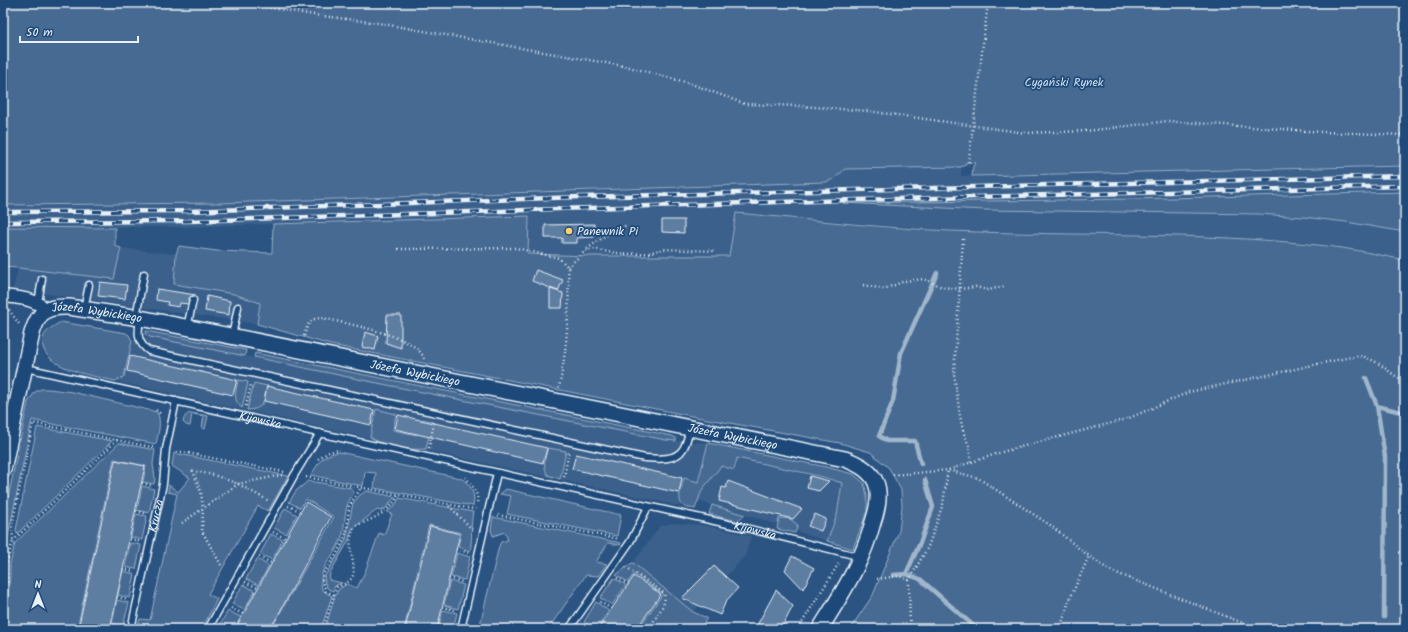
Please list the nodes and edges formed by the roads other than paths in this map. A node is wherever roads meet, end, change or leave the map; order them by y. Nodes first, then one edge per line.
1 (144, 274) dead end
2 (42, 279) dead end
3 (89, 285) dead end
4 (3, 296) edge
5 (193, 300) dead end
6 (42, 306) junction
7 (238, 307) dead end
8 (84, 309) junction
9 (138, 318) junction
10 (187, 328) junction
11 (232, 336) junction
12 (24, 368) junction
13 (176, 401) junction
14 (690, 428) junction
15 (320, 433) junction
16 (3, 470) edge
17 (497, 473) junction
18 (648, 507) junction
19 (862, 557) junction
20 (131, 629) edge
21 (208, 629) edge
22 (461, 629) edge
23 (569, 629) edge
24 (820, 629) edge

1 - 9 lane
2 - 6 lane
3 - 8 lane
4 - 6 street, Józefa Wybickiego
5 - 10 lane
6 - 8 street, Józefa Wybickiego
6 - 12 street
7 - 11 lane
8 - 9 street, Józefa Wybickiego
9 - 10 street, Józefa Wybickiego
9 - 14 lane
10 - 11 street, Józefa Wybickiego
11 - 14 street, Józefa Wybickiego
12 - 13 lane, Kijowska
12 - 16 street
13 - 15 lane, Kijowska
13 - 20 lane, Krucza
14 - 19 street, Józefa Wybickiego
15 - 17 lane, Kijowska
15 - 21 lane
17 - 18 lane, Kijowska
17 - 22 lane
18 - 19 lane, Kijowska
18 - 23 lane
19 - 24 street

